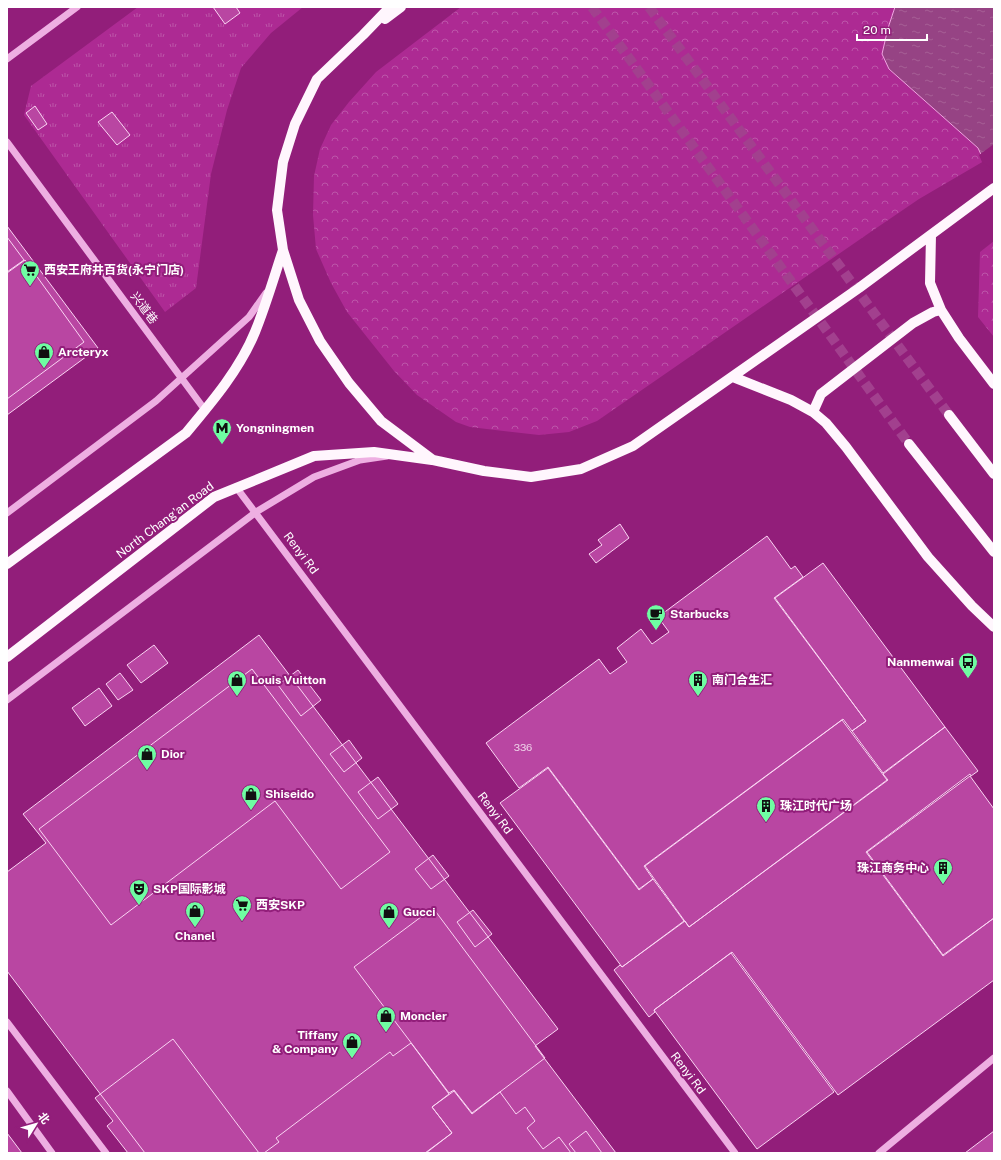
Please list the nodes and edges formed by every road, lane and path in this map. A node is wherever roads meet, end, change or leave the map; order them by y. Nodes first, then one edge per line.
1 (77, 7) edge
2 (390, 7) edge
3 (401, 7) edge
4 (363, 35) junction
5 (7, 59) edge
6 (7, 142) edge
7 (994, 188) edge
8 (931, 235) junction
9 (283, 250) junction
10 (270, 288) junction
11 (941, 310) junction
12 (733, 376) junction
13 (181, 377) junction
14 (994, 384) edge
15 (205, 410) junction
16 (813, 412) junction
17 (949, 415) tunnel mouth
18 (909, 444) tunnel mouth
19 (397, 455) junction
20 (432, 460) junction
21 (994, 474) edge
22 (236, 487) junction
23 (256, 512) junction
24 (7, 513) edge
25 (994, 552) edge
26 (7, 564) edge
27 (994, 627) edge
28 (7, 657) edge
29 (7, 700) edge
30 (7, 1022) edge
31 (994, 1058) edge
32 (7, 1091) edge
33 (52, 1153) edge
34 (106, 1153) edge
35 (735, 1153) edge
36 (879, 1153) edge

1 - 5 street
2 - 4 main road
3 - 4 main road
4 - 9 main road
6 - 13 street, 兴道巷
7 - 8 main road, North Chang'an Road
8 - 11 main road
8 - 12 main road, North Chang'an Road
9 - 10 main road
9 - 20 main road
10 - 13 street
10 - 15 main road
11 - 14 main road
11 - 16 main road
12 - 16 main road
12 - 20 main road, North Chang'an Road
13 - 15 street, 兴道巷
13 - 24 street
15 - 26 main road
16 - 27 main road
17 - 21 main road
18 - 25 main road
19 - 20 main road, North Chang'an Road
19 - 22 main road, North Chang'an Road
19 - 23 street
22 - 23 street, Renyi Rd
22 - 28 main road, North Chang'an Road
23 - 29 street
23 - 35 street, Renyi Rd
30 - 34 street
31 - 36 street
32 - 33 street

